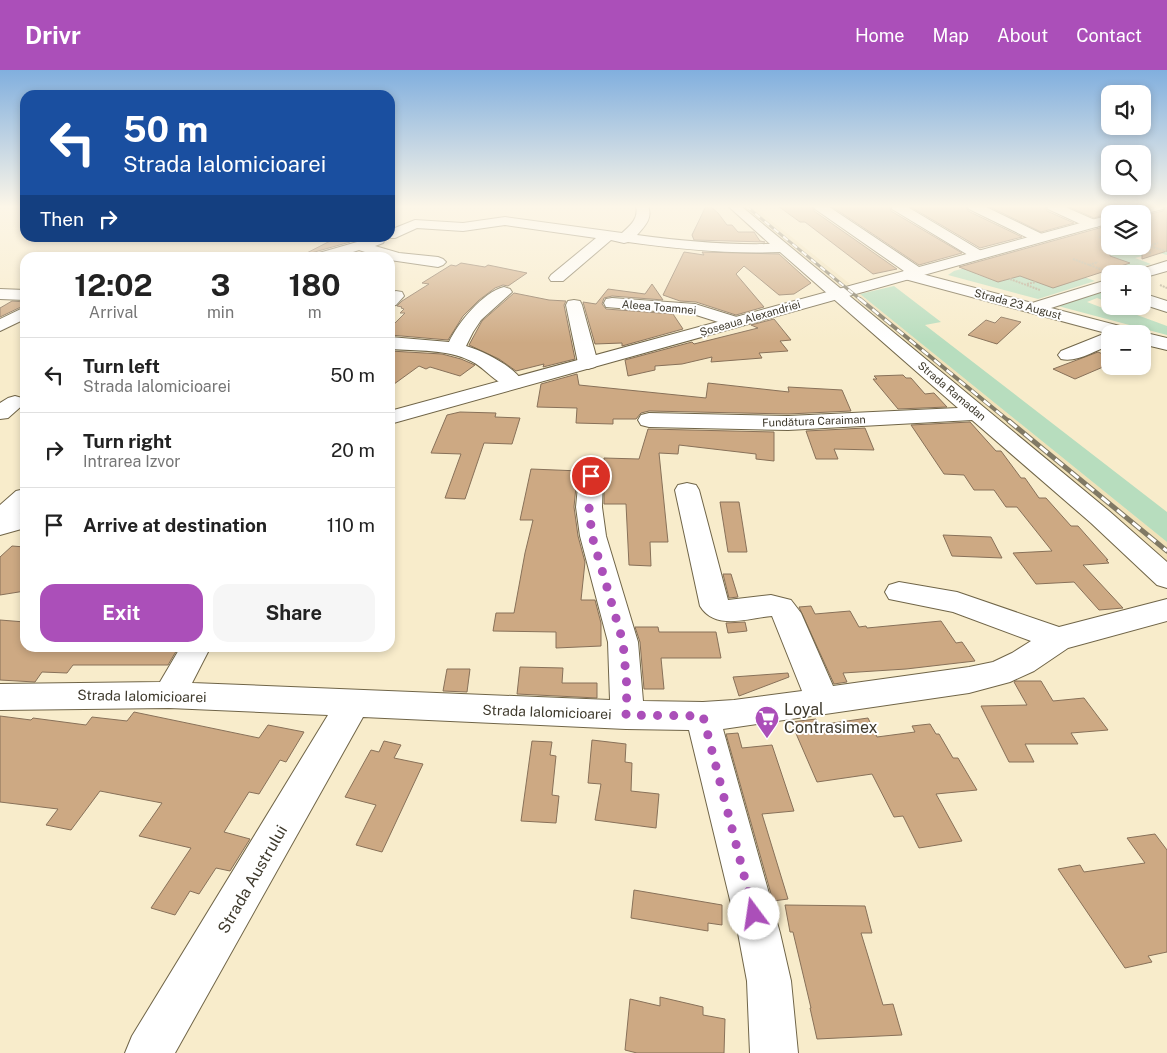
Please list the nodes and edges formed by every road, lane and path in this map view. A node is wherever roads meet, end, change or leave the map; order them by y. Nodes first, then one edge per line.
1 (588, 252) edge
2 (790, 252) edge
3 (883, 252) edge
4 (973, 252) edge
5 (989, 252) edge
6 (978, 255) junction
7 (395, 256) edge
8 (1073, 259) dead end
9 (438, 262) dead end
10 (1098, 262) dead end
11 (1089, 265) junction
12 (1167, 266) edge
13 (1151, 271) edge
14 (912, 273) junction
15 (1101, 275) edge
16 (557, 278) dead end
17 (1010, 278) dead end
18 (1036, 282) dead end
19 (1101, 284) edge
20 (1026, 285) junction
21 (1160, 285) dead end
22 (1167, 288) edge
23 (504, 292) dead end
24 (838, 293) junction
25 (0, 294) edge
26 (20, 295) edge
27 (1062, 299) junction
28 (1151, 301) edge
29 (612, 303) dead end
30 (574, 305) dead end
31 (1167, 307) edge
32 (1034, 308) junction
33 (20, 315) edge
34 (734, 322) junction
35 (0, 326) edge
36 (1101, 328) edge
37 (1151, 340) edge
38 (1101, 342) edge
39 (395, 343) edge
40 (1167, 344) edge
41 (456, 349) junction
42 (1068, 356) dead end
43 (588, 363) junction
44 (514, 384) junction
45 (978, 413) junction
46 (395, 417) edge
47 (649, 420) dead end
48 (591, 476) dead end
49 (687, 490) dead end
50 (20, 500) edge
51 (0, 518) edge
52 (20, 521) edge
53 (0, 527) edge
54 (1167, 578) edge
55 (899, 592) dead end
56 (1167, 610) edge
57 (1058, 639) junction
58 (193, 652) edge
59 (169, 694) junction
60 (0, 697) edge
61 (823, 702) junction
62 (353, 704) junction
63 (626, 715) junction
64 (703, 716) junction
65 (149, 1053) edge
66 (774, 1053) edge

1 - 16 street
2 - 24 street, Strada Ramadan
3 - 14 street
4 - 6 street
5 - 6 street, Șoseaua Alexandriei
6 - 14 street, Șoseaua Alexandriei
7 - 9 street
8 - 11 path
10 - 11 path
11 - 15 path
12 - 13 street
14 - 24 street, Șoseaua Alexandriei
14 - 32 street, Strada 23 August
17 - 20 path
18 - 20 path
19 - 27 street
20 - 27 path
21 - 22 path
23 - 41 street
24 - 34 street, Șoseaua Alexandriei
24 - 45 street, Strada Ramadan
25 - 26 street
27 - 32 street
28 - 31 street
29 - 34 street, Aleea Toamnei
30 - 43 street
32 - 36 street, Strada 23 August
33 - 35 street
34 - 43 street, Șoseaua Alexandriei
37 - 40 street
38 - 42 street
39 - 41 street
41 - 44 street
43 - 44 street, Șoseaua Alexandriei
44 - 46 street, Șoseaua Alexandriei
45 - 47 street, Fundătura Caraiman
45 - 54 street, Strada Ramadan
48 - 63 street
49 - 61 street
50 - 51 street
52 - 53 street
55 - 57 street
56 - 57 street, Strada Ialomicioarei
57 - 61 street, Strada Ialomicioarei
58 - 59 street
59 - 60 street, Strada Ialomicioarei
59 - 62 street, Strada Ialomicioarei
61 - 64 street, Strada Ialomicioarei
62 - 63 street, Strada Ialomicioarei
62 - 65 street, Strada Austrului
63 - 64 street, Strada Ialomicioarei
64 - 66 street

